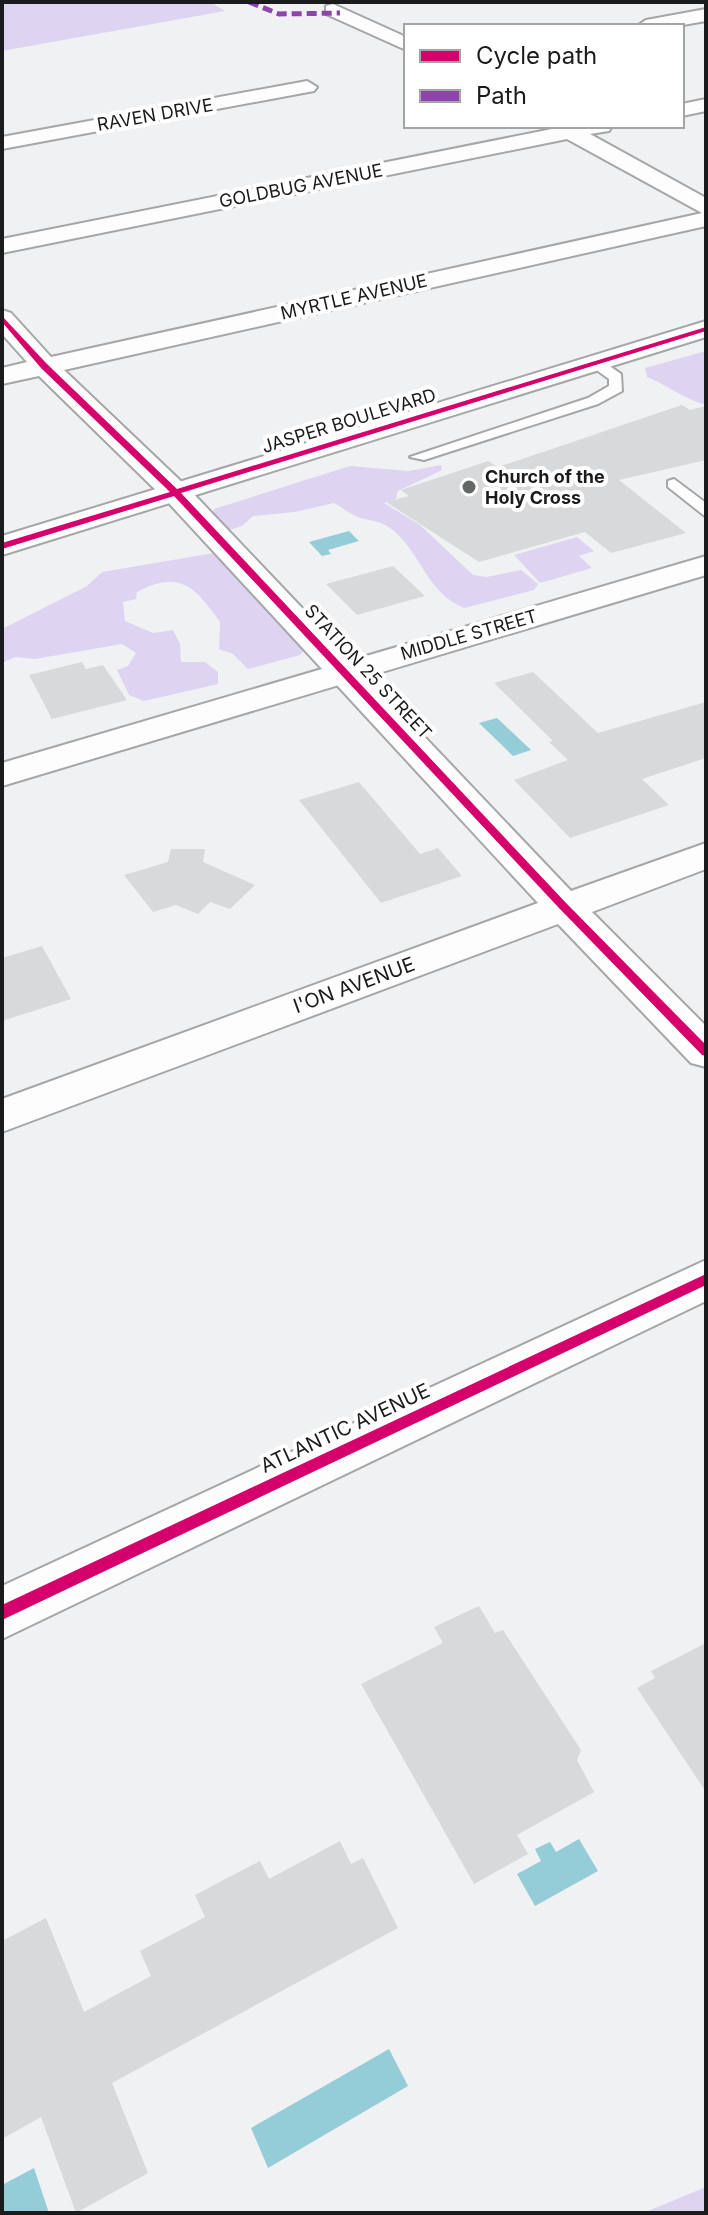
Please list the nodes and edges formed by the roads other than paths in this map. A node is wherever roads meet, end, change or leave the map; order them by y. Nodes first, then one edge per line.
1 (333, 10) dead end
2 (706, 15) edge
3 (657, 24) edge
4 (404, 43) edge
5 (307, 87) dead end
6 (706, 105) edge
7 (684, 110) edge
8 (565, 129) edge
9 (2, 143) edge
10 (706, 207) edge
11 (706, 219) edge
12 (2, 246) edge
13 (2, 318) edge
14 (706, 329) edge
15 (596, 363) junction
16 (44, 366) junction
17 (2, 376) edge
18 (418, 457) dead end
19 (674, 484) dead end
20 (177, 494) junction
21 (706, 512) edge
22 (34, 538) junction
23 (2, 546) edge
24 (2, 554) edge
25 (706, 565) edge
26 (342, 672) junction
27 (2, 775) edge
28 (706, 855) edge
29 (563, 906) junction
30 (706, 1052) edge
31 (2, 1116) edge
32 (706, 1279) edge
33 (2, 1613) edge

1 - 4 street
2 - 3 street
5 - 9 street, RAVEN DRIVE
6 - 7 street
8 - 10 street
8 - 12 street, GOLDBUG AVENUE
11 - 16 street, MYRTLE AVENUE
13 - 16 street, STATION 25 STREET
14 - 15 street, JASPER BOULEVARD
15 - 18 lane
15 - 20 street, JASPER BOULEVARD
16 - 17 street, MYRTLE AVENUE
16 - 20 street, STATION 25 STREET
19 - 21 lane
20 - 22 street, JASPER BOULEVARD
20 - 26 street, STATION 25 STREET
22 - 23 street, JASPER BOULEVARD
22 - 24 street
25 - 26 street, MIDDLE STREET
26 - 27 street, MIDDLE STREET
26 - 29 street, STATION 25 STREET
28 - 29 street, I'ON AVENUE
29 - 30 street, STATION 25 STREET
29 - 31 street, I'ON AVENUE
32 - 33 street, ATLANTIC AVENUE

